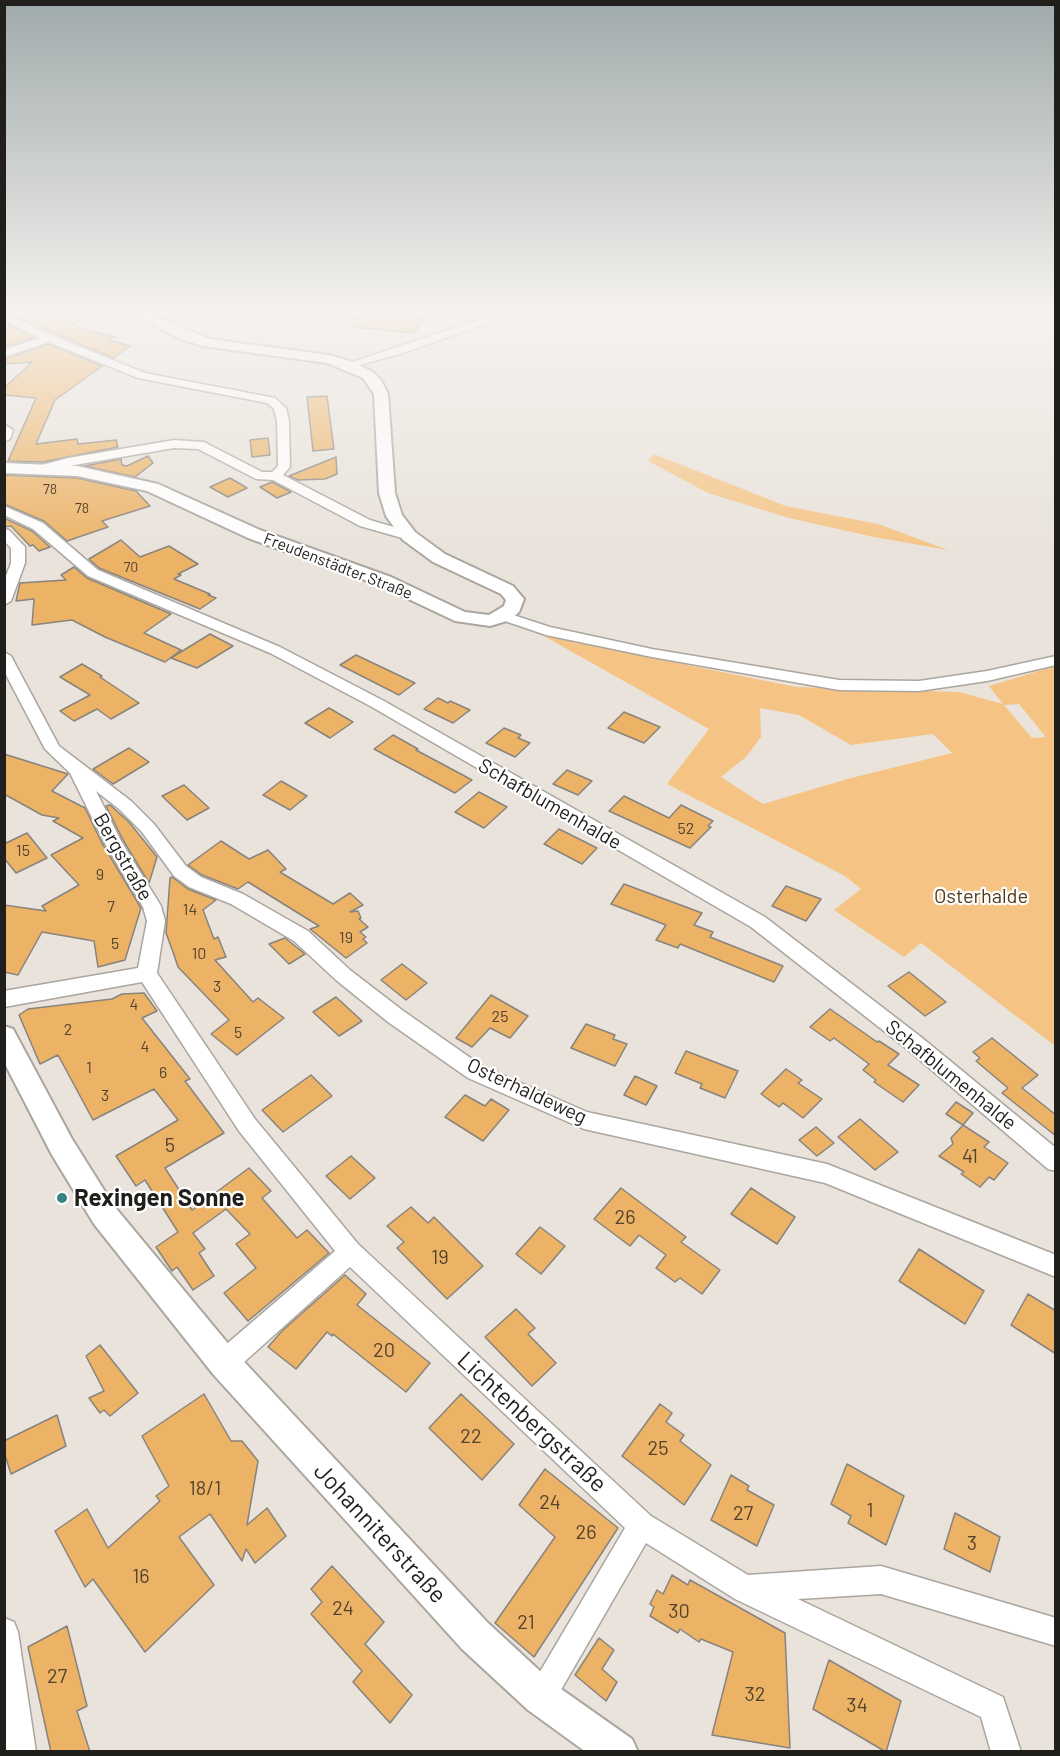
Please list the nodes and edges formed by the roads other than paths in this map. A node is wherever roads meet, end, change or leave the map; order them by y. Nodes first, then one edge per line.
1 (223, 391) edge
2 (379, 391) edge
3 (4, 427) edge
4 (4, 439) edge
5 (4, 468) edge
6 (46, 468) junction
7 (275, 476) junction
8 (4, 510) edge
9 (4, 533) edge
10 (409, 536) junction
11 (4, 601) edge
12 (504, 616) junction
13 (4, 656) edge
14 (1056, 660) edge
15 (77, 770) junction
16 (147, 974) junction
17 (4, 999) edge
18 (4, 1036) edge
19 (1056, 1162) edge
20 (350, 1252) junction
21 (1056, 1266) edge
22 (224, 1363) junction
23 (642, 1524) junction
24 (745, 1589) junction
25 (4, 1632) edge
26 (1056, 1632) edge
27 (540, 1697) junction
28 (21, 1752) edge
29 (619, 1752) edge
30 (1006, 1752) edge

1 - 7 street
2 - 10 street
3 - 4 street
5 - 6 street, Freudenstädter Straße
6 - 7 street
6 - 12 street, Freudenstädter Straße
7 - 10 street
8 - 19 street, Schafblumenhalde
9 - 11 street
10 - 12 street
12 - 14 street
13 - 15 street, Bergstraße
15 - 16 street, Bergstraße
15 - 21 street, Osterhaldeweg
16 - 17 street
16 - 20 street, Lichtenbergstraße
18 - 22 street, Johanniterstraße
20 - 22 street
20 - 23 street, Lichtenbergstraße
22 - 27 street, Johanniterstraße
23 - 24 street, Lichtenbergstraße
23 - 27 street
24 - 26 street
24 - 30 street, Lichtenbergstraße
25 - 28 street
27 - 29 street, Johanniterstraße

